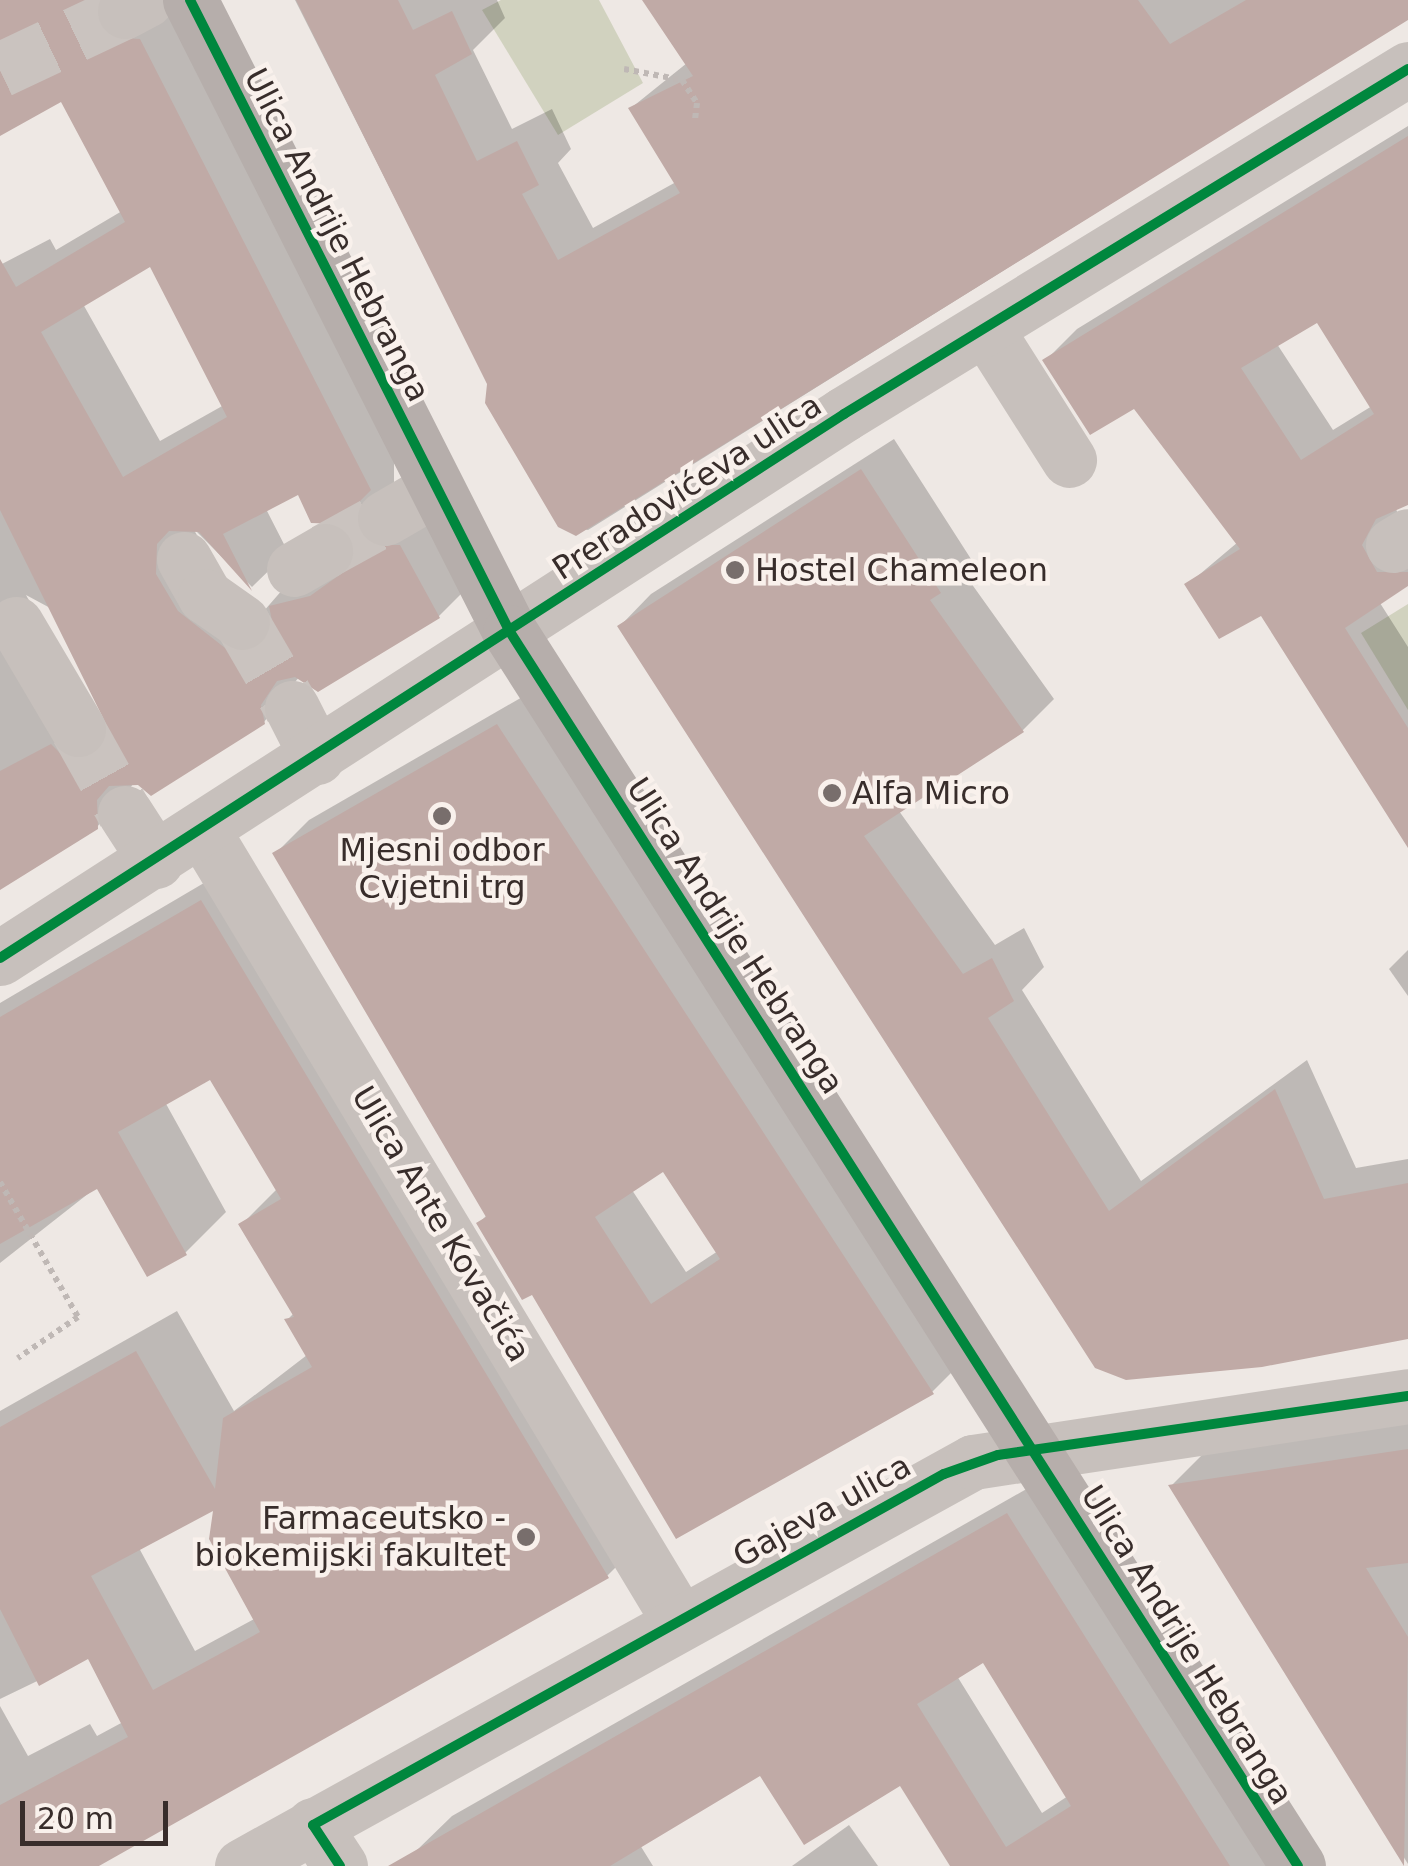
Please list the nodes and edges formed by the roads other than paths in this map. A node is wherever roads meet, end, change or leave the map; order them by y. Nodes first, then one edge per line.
1 (190, 0) edge
2 (1408, 69) edge
3 (986, 328) junction
4 (1069, 460) dead end
5 (436, 489) junction
6 (384, 518) tunnel mouth
7 (184, 559) dead end
8 (242, 622) tunnel mouth
9 (16, 624) dead end
10 (510, 632) junction
11 (292, 708) tunnel mouth
12 (78, 730) tunnel mouth
13 (317, 757) junction
14 (124, 812) tunnel mouth
15 (203, 831) junction
16 (156, 860) junction
17 (0, 958) edge
18 (1408, 1396) edge
19 (1034, 1449) junction
20 (678, 1619) junction
21 (326, 1846) edge
22 (242, 1866) edge
23 (1298, 1866) edge

1 - 5 main road, Ulica Andrije Hebranga
2 - 3 street, Preradovićeva ulica
3 - 4 street
3 - 10 street, Preradovićeva ulica
5 - 6 street
5 - 10 main road, Ulica Andrije Hebranga
7 - 8 street
9 - 12 street
10 - 13 street, Preradovićeva ulica
10 - 19 main road, Ulica Andrije Hebranga
11 - 13 street
13 - 15 street, Preradovićeva ulica
14 - 16 street
15 - 16 street, Preradovićeva ulica
15 - 20 street, Ulica Ante Kovačića
16 - 17 street, Preradovićeva ulica
18 - 19 street, Gajeva ulica
19 - 20 street, Gajeva ulica
19 - 23 main road, Ulica Andrije Hebranga
20 - 21 street, Gajeva ulica
21 - 22 street, Gajeva ulica

